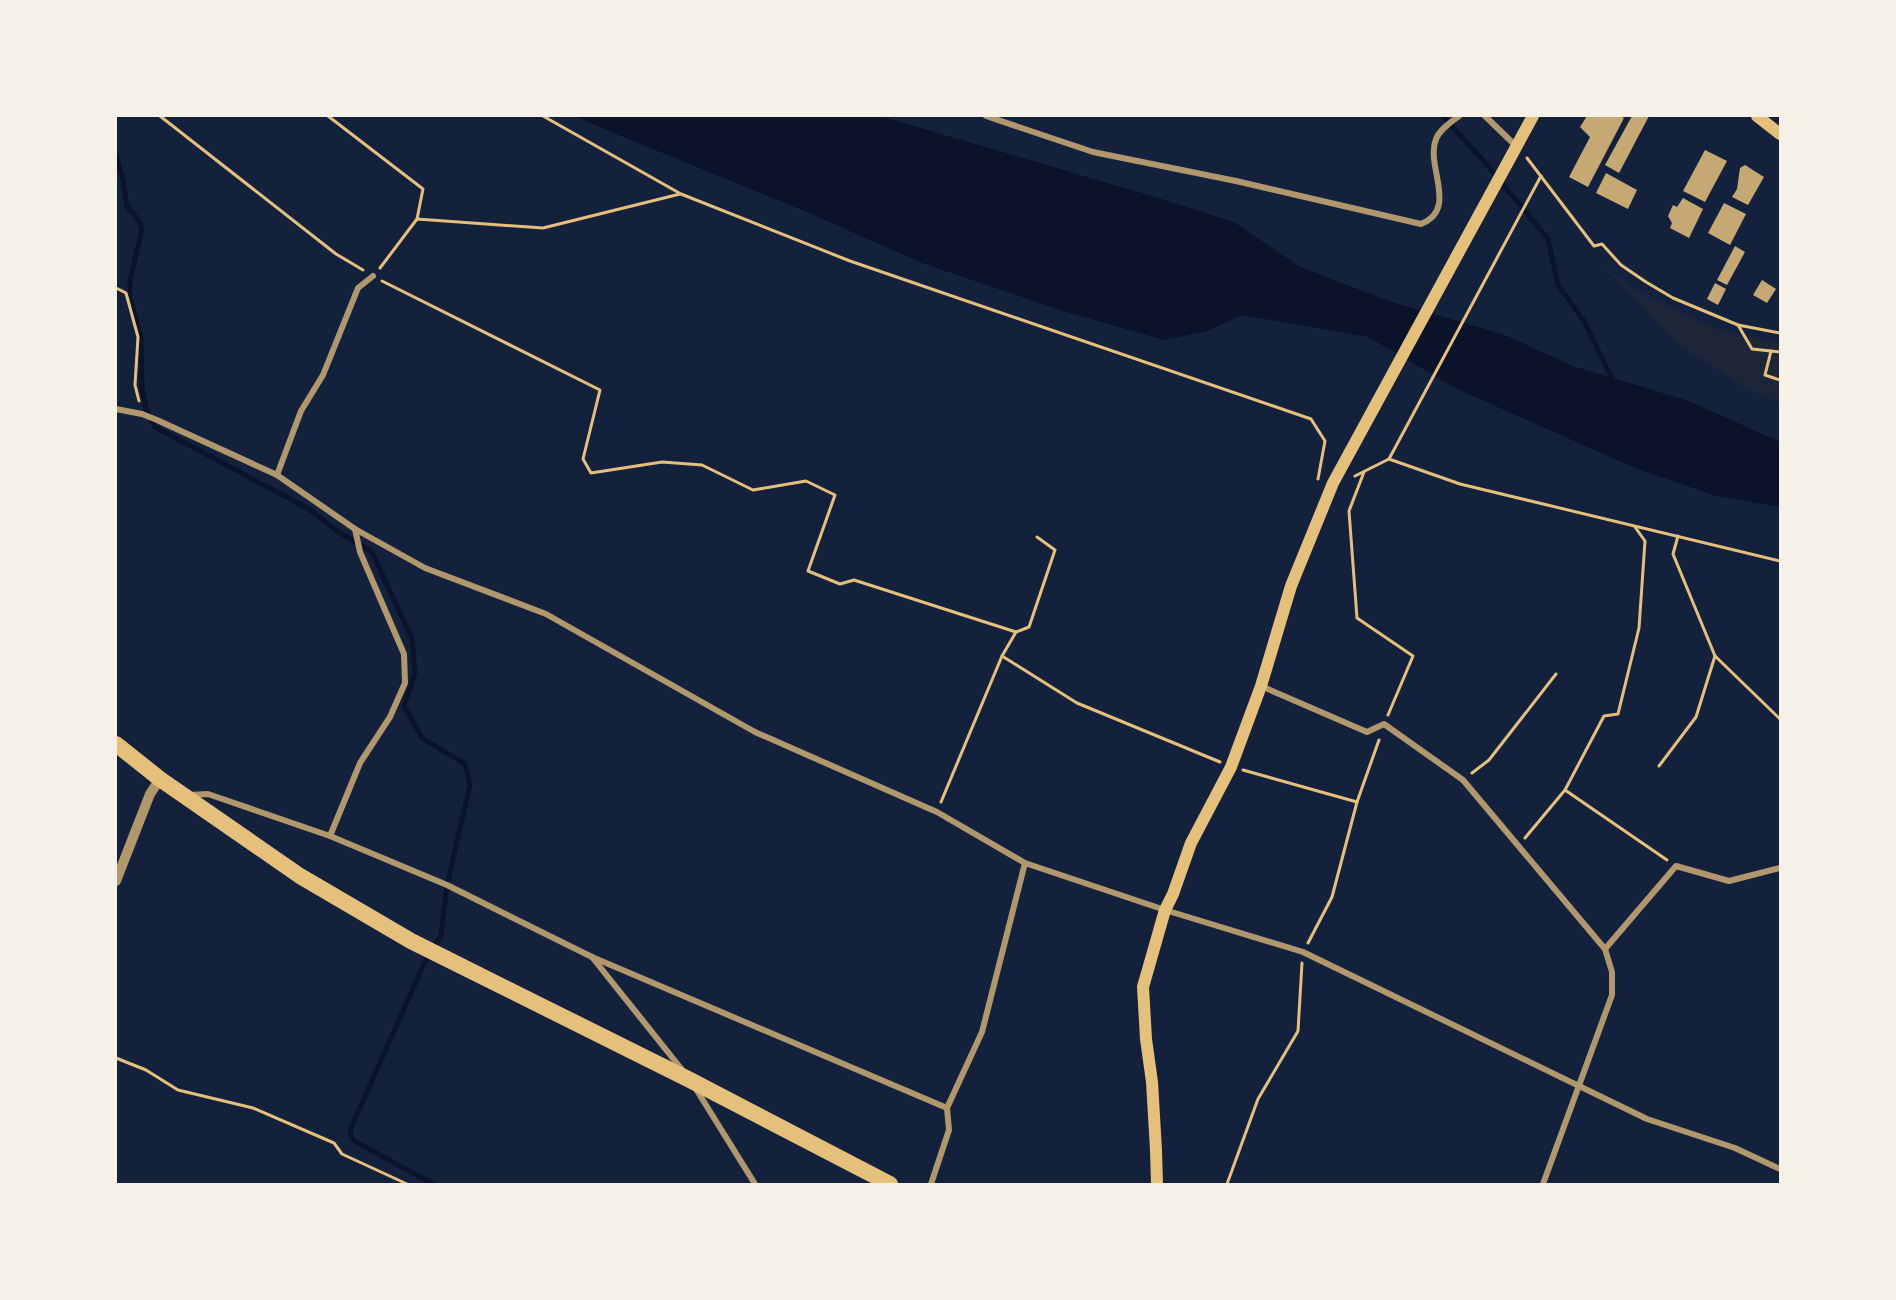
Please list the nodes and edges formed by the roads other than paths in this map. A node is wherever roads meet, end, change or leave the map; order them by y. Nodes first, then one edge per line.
1 (986, 116) edge
2 (1459, 116) edge
3 (1485, 116) edge
4 (1533, 116) edge
5 (1757, 116) edge
6 (1780, 134) edge
7 (1516, 146) junction
8 (373, 276) road end
9 (116, 410) edge
10 (277, 475) junction
11 (355, 529) junction
12 (1261, 686) junction
13 (116, 744) edge
14 (160, 779) junction
15 (184, 796) junction
16 (330, 836) junction
17 (1026, 863) junction
18 (1780, 868) edge
19 (116, 881) edge
20 (1165, 910) junction
21 (1605, 949) junction
22 (592, 957) junction
23 (690, 1080) junction
24 (1579, 1085) junction
25 (947, 1108) junction
26 (1780, 1169) edge
27 (755, 1185) edge
28 (890, 1185) edge
29 (931, 1185) edge
30 (1157, 1185) edge
31 (1543, 1185) edge

1 - 2 street
3 - 7 street
4 - 7 main road
5 - 6 main road
7 - 12 main road
8 - 10 street
9 - 10 street
10 - 11 street
11 - 16 street
11 - 17 street
12 - 20 main road
12 - 21 street
13 - 14 highway
14 - 15 highway
14 - 19 street
15 - 16 street
15 - 23 highway
16 - 22 street
17 - 20 street
17 - 25 street
18 - 21 street
20 - 24 street
20 - 30 main road
21 - 24 street
22 - 23 street
22 - 25 street
23 - 27 street
23 - 28 highway
24 - 26 street
24 - 31 street
25 - 29 street

